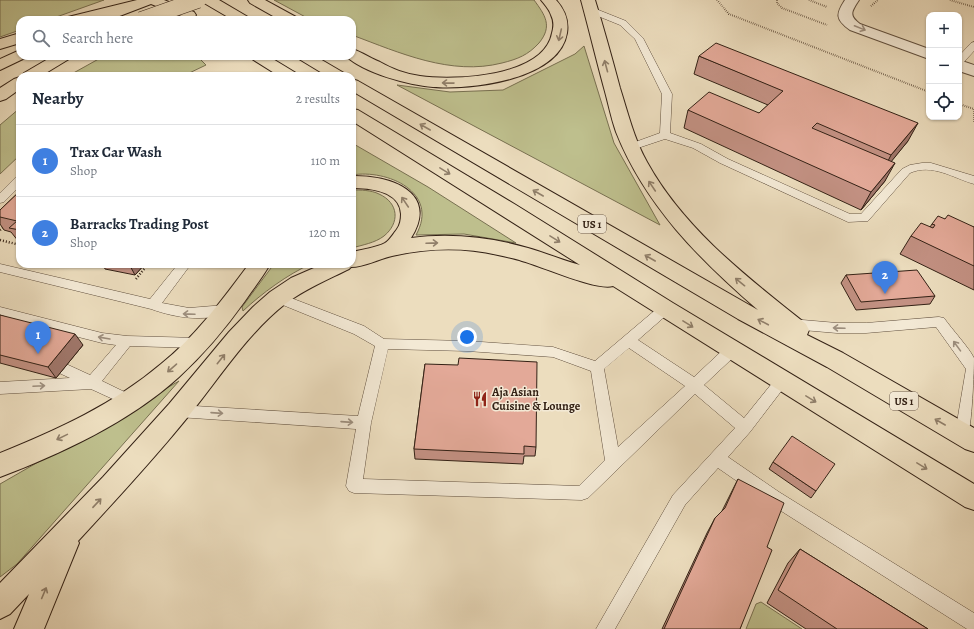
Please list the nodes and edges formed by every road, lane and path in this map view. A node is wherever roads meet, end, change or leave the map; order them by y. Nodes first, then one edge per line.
1 (149, 0) edge
2 (153, 0) edge
3 (164, 0) edge
4 (198, 0) edge
5 (209, 0) edge
6 (255, 0) edge
7 (548, 0) edge
8 (717, 0) edge
9 (809, 0) edge
10 (852, 0) edge
11 (950, 0) edge
12 (589, 3) edge
13 (832, 4) dead end
14 (130, 7) junction
15 (974, 7) edge
16 (91, 16) edge
17 (109, 16) edge
18 (152, 16) edge
19 (189, 16) edge
20 (190, 16) edge
21 (236, 16) edge
22 (284, 16) edge
23 (16, 39) edge
24 (0, 44) edge
25 (974, 45) edge
26 (926, 53) edge
27 (356, 56) edge
28 (16, 57) edge
29 (962, 59) edge
30 (57, 60) edge
31 (263, 60) edge
32 (311, 60) edge
33 (0, 65) edge
34 (962, 66) edge
35 (974, 71) edge
36 (37, 72) edge
37 (282, 72) edge
38 (331, 72) edge
39 (16, 85) edge
40 (356, 86) edge
41 (926, 91) edge
42 (0, 96) edge
43 (962, 105) edge
44 (356, 116) edge
45 (974, 122) edge
46 (665, 135) junction
47 (631, 147) junction
48 (974, 180) edge
49 (356, 182) edge
50 (16, 184) edge
51 (0, 198) edge
52 (5, 226) edge
53 (0, 230) edge
54 (0, 240) edge
55 (16, 244) edge
56 (393, 248) junction
57 (356, 259) edge
58 (0, 268) edge
59 (145, 268) edge
60 (182, 268) edge
61 (257, 268) edge
62 (332, 268) edge
63 (136, 279) dead end
64 (632, 288) junction
65 (278, 298) junction
66 (153, 305) junction
67 (664, 309) junction
68 (225, 310) junction
69 (0, 312) edge
70 (791, 324) junction
71 (628, 340) junction
72 (127, 341) junction
73 (198, 343) junction
74 (382, 344) junction
75 (732, 350) junction
76 (835, 360) junction
77 (597, 367) junction
78 (64, 369) dead end
79 (782, 381) junction
80 (92, 384) junction
81 (695, 385) junction
82 (0, 388) edge
83 (128, 400) junction
84 (178, 411) junction
85 (364, 423) junction
86 (745, 428) junction
87 (968, 438) edge
88 (717, 458) junction
89 (613, 462) junction
90 (0, 465) edge
91 (974, 498) edge
92 (70, 532) junction
93 (0, 604) edge
94 (974, 623) edge
95 (29, 629) edge
96 (605, 629) edge

1 - 14 highway
2 - 19 highway
3 - 20 highway
4 - 18 highway, bridge
5 - 21 highway
6 - 22 highway
7 -> 27 highway
8 - 41 path
9 - 13 path
10 -> 26 street
11 - 15 path
12 - 46 lane
47 -> 12 highway
14 - 16 highway
14 - 17 highway
23 - 24 highway
25 - 29 lane
28 - 33 highway
30 - 36 highway
31 - 37 highway
32 - 38 highway
34 - 35 street
39 - 42 highway
76 -> 40 highway, US 1
43 - 45 path
44 -> 64 highway, US 1
46 - 47 lane
46 - 48 lane
70 -> 47 highway
56 -> 49 highway
50 - 51 lane
52 - 53 path
54 - 55 path
56 - 57 highway
56 -> 64 highway
58 - 66 lane
59 - 63 path
60 - 66 lane
61 - 68 highway
62 - 65 highway
64 - 67 highway, US 1
65 - 74 lane
84 -> 65 highway
68 -> 66 lane
67 - 71 lane
67 -> 75 highway, US 1
68 - 73 highway
72 -> 69 lane
70 - 76 highway
87 -> 70 lane
71 - 77 lane
71 - 81 lane
72 - 73 lane
72 - 80 lane
73 -> 83 highway
74 - 77 lane
74 - 85 lane
75 - 79 highway, US 1
75 - 81 lane
87 -> 76 highway, US 1
77 - 89 lane
78 - 80 lane
79 - 86 lane
79 -> 91 highway, US 1
82 -> 80 lane
80 - 83 lane
81 - 86 lane
81 - 89 lane
83 -> 90 highway
84 -> 85 lane
92 -> 84 highway
85 - 89 lane
86 - 88 lane
88 - 94 lane
88 - 96 lane
92 - 93 highway
95 -> 92 highway

